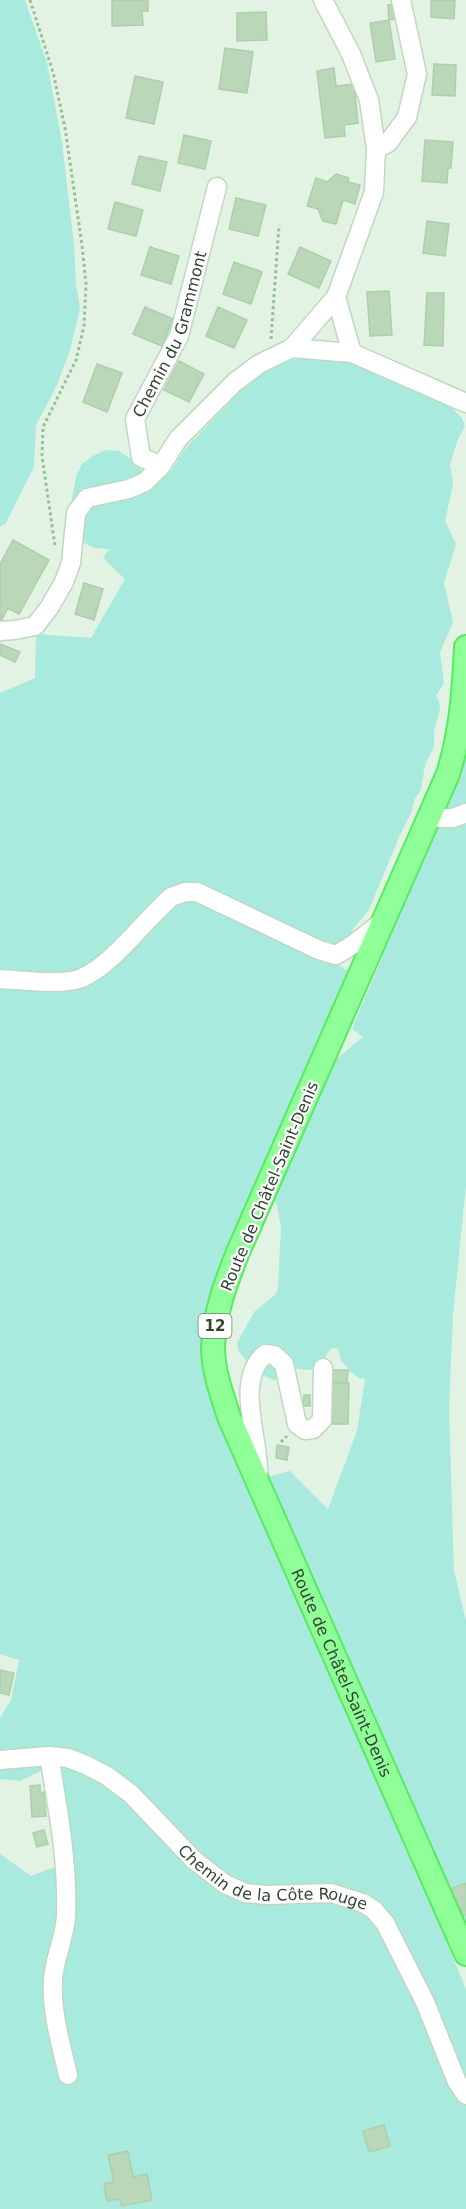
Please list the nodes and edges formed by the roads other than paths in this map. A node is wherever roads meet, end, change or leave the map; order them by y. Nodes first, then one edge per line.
1 (323, 0) edge
2 (401, 0) edge
3 (376, 149) junction
4 (217, 187) dead end
5 (336, 297) junction
6 (292, 348) junction
7 (352, 353) junction
8 (466, 404) edge
9 (161, 466) junction
10 (0, 630) edge
11 (466, 647) edge
12 (466, 813) edge
13 (430, 818) junction
14 (385, 920) junction
15 (336, 955) junction
16 (360, 976) junction
17 (0, 979) edge
18 (323, 1368) dead end
19 (258, 1483) junction
20 (49, 1756) junction
21 (0, 1760) edge
22 (466, 1954) edge
23 (68, 2075) dead end
24 (466, 2095) edge

1 - 3 street
2 - 3 street
3 - 5 street
4 - 9 street, Chemin du Grammont
5 - 6 street
5 - 7 street
6 - 7 street
6 - 9 street
7 - 8 street
9 - 10 street
11 - 13 main road, Route de Châtel-Saint-Denis / 12
12 - 13 street
13 - 14 main road, Route de Châtel-Saint-Denis / 12
14 - 15 street
14 - 16 main road, Route de Châtel-Saint-Denis / 12
15 - 16 street
15 - 17 street
16 - 19 main road, Route de Châtel-Saint-Denis / 12
18 - 19 street
19 - 22 main road, Route de Châtel-Saint-Denis / 12
20 - 21 street, Chemin de la Côte Rouge
20 - 23 street
20 - 24 street, Chemin de la Côte Rouge

